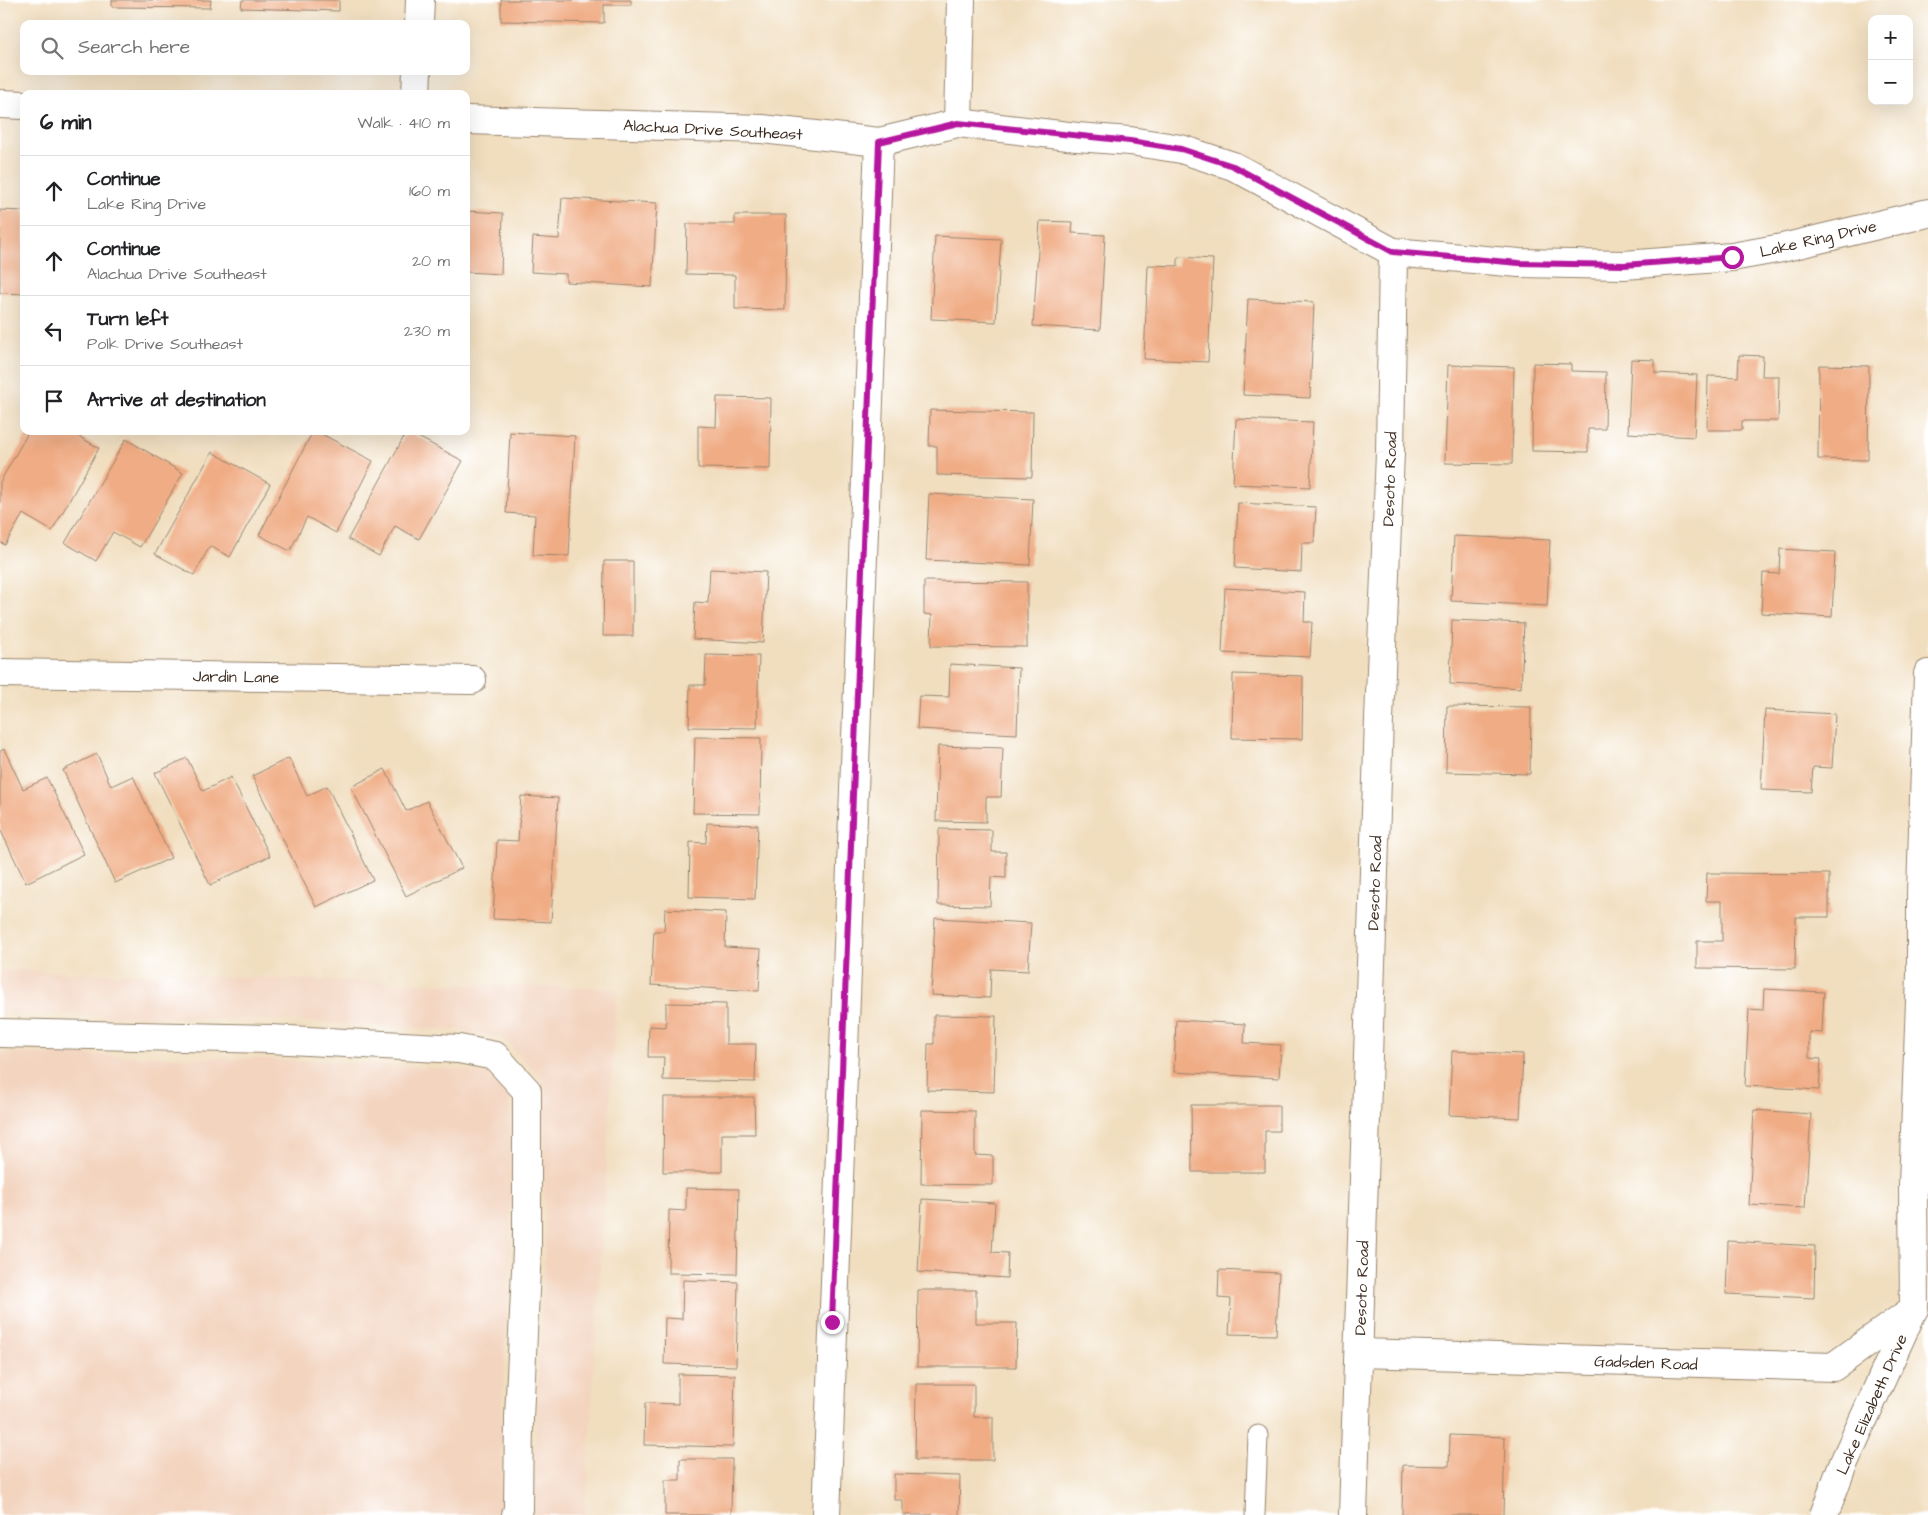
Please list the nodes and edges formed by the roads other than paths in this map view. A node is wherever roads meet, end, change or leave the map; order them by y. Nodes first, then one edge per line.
1 (420, 0) edge
2 (960, 0) edge
3 (419, 20) edge
4 (417, 75) edge
5 (416, 90) edge
6 (0, 104) edge
7 (20, 105) edge
8 (470, 120) edge
9 (958, 123) junction
10 (879, 142) junction
11 (1928, 214) edge
12 (1393, 252) junction
13 (0, 673) edge
14 (1928, 674) edge
15 (472, 680) dead end
16 (0, 1033) edge
17 (1921, 1304) edge
18 (1360, 1353) junction
19 (1258, 1435) dead end
20 (516, 1515) edge
21 (826, 1515) edge
22 (1255, 1515) edge
23 (1353, 1515) edge
24 (1824, 1515) edge

1 - 3 street
2 - 9 street
4 - 5 street
6 - 7 street
8 - 10 street, Alachua Drive Southeast
9 - 10 street, Alachua Drive Southeast
9 - 12 street, Lake Ring Drive
10 - 21 street
11 - 12 street, Lake Ring Drive
12 - 18 street, Desoto Road
13 - 15 street, Jardin Lane
14 - 17 street
16 - 20 street
17 - 18 street, Gadsden Road
17 - 24 street, Lake Elizabeth Drive
18 - 23 street, Desoto Road
19 - 22 lane

